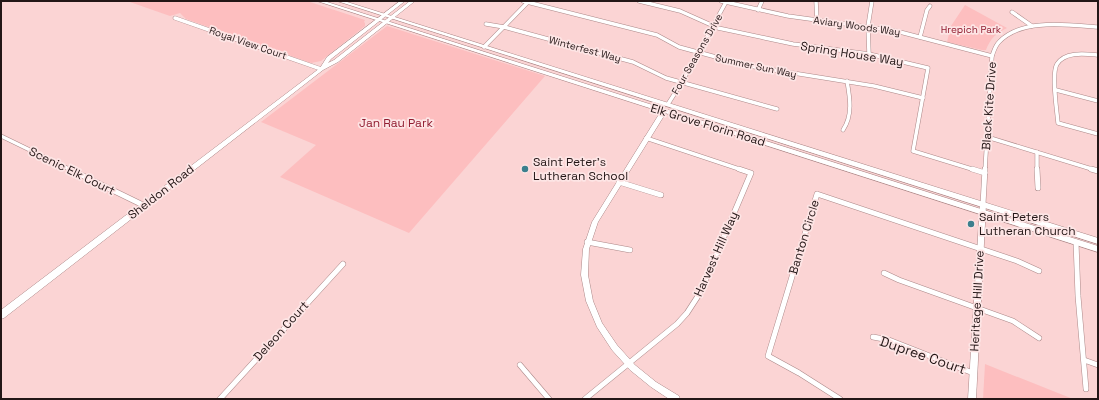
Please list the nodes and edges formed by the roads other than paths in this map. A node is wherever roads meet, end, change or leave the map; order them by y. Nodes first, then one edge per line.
1 (319, 1) edge
2 (339, 1) edge
3 (404, 1) edge
4 (413, 1) edge
5 (526, 1) edge
6 (639, 1) edge
7 (720, 1) edge
8 (762, 1) edge
9 (816, 1) edge
10 (872, 1) edge
11 (726, 2) junction
12 (930, 6) dead end
13 (758, 10) junction
14 (1012, 12) dead end
15 (385, 15) junction
16 (393, 17) junction
17 (175, 18) dead end
18 (378, 20) junction
19 (817, 20) junction
20 (386, 23) junction
21 (486, 24) dead end
22 (713, 25) junction
23 (868, 26) junction
24 (1032, 26) junction
25 (504, 27) junction
26 (1098, 27) edge
27 (920, 37) junction
28 (484, 47) junction
29 (698, 53) junction
30 (869, 54) junction
31 (1098, 55) edge
32 (992, 56) junction
33 (321, 69) junction
34 (682, 82) junction
35 (847, 82) junction
36 (1056, 90) junction
37 (923, 98) junction
38 (1098, 101) edge
39 (668, 104) junction
40 (645, 106) junction
41 (777, 109) dead end
42 (664, 111) junction
43 (734, 125) junction
44 (843, 130) dead end
45 (1098, 134) edge
46 (1, 136) edge
47 (987, 137) junction
48 (646, 138) junction
49 (1037, 152) junction
50 (1098, 170) edge
51 (985, 173) junction
52 (619, 182) junction
53 (1038, 188) dead end
54 (662, 195) dead end
55 (143, 206) junction
56 (982, 208) junction
57 (1098, 241) edge
58 (587, 242) junction
59 (1076, 242) junction
60 (980, 248) junction
61 (1098, 249) edge
62 (630, 250) dead end
63 (343, 264) dead end
64 (1039, 271) dead end
65 (884, 273) dead end
66 (977, 308) junction
67 (1, 315) edge
68 (873, 337) dead end
69 (1039, 338) dead end
70 (1084, 360) junction
71 (628, 364) junction
72 (520, 365) dead end
73 (1098, 365) edge
74 (973, 372) junction
75 (1086, 388) dead end
76 (220, 399) edge
77 (549, 399) edge
78 (585, 399) edge
79 (676, 399) edge
80 (840, 399) edge
81 (972, 399) edge

1 - 18 main road, Elk Grove Florin Road
2 - 15 main road, Elk Grove Florin Road
3 - 15 main road, Sheldon Road
4 - 16 main road, Sheldon Road
5 - 25 street
5 - 29 street, Summer Sun Way
6 - 22 street, Spring House Way
7 - 11 street, Aviary Woods Way
8 - 13 street
9 - 19 street
10 - 23 street
11 - 13 street, Aviary Woods Way
11 - 22 street, Four Seasons Drive
12 - 27 street
13 - 19 street, Aviary Woods Way
14 - 24 street
15 - 16 main road, Elk Grove Florin Road
15 - 18 main road, Sheldon Road
16 - 20 main road, Sheldon Road
16 - 28 main road, Elk Grove Florin Road
17 - 33 street, Royal View Court
18 - 20 main road, Elk Grove Florin Road
18 - 33 main road, Sheldon Road
19 - 23 street, Aviary Woods Way
20 - 33 main road, Sheldon Road
20 - 40 main road, Elk Grove Florin Road
21 - 25 street, Winterfest Way
22 - 29 street, Four Seasons Drive
22 - 30 street, Spring House Way
23 - 27 street, Aviary Woods Way
23 - 30 street
24 - 26 street, Black Kite Drive
24 - 32 street, Black Kite Drive
25 - 28 street
25 - 34 street, Winterfest Way
27 - 32 street, Aviary Woods Way
28 - 39 main road, Elk Grove Florin Road
29 - 34 street, Four Seasons Drive
29 - 35 street, Summer Sun Way
30 - 37 street, Spring House Way
31 - 36 street
32 - 47 street, Black Kite Drive
33 - 55 main road, Sheldon Road
34 - 39 street, Four Seasons Drive
34 - 41 street, Winterfest Way
35 - 37 street, Summer Sun Way
35 - 44 street
36 - 38 street
36 - 45 street
37 - 51 street, Spring House Way
39 - 40 main road
39 - 43 main road, Elk Grove Florin Road
40 - 42 main road, Elk Grove Florin Road
42 - 43 main road
42 - 48 street
42 - 56 main road, Elk Grove Florin Road
43 - 56 main road, Elk Grove Florin Road
46 - 55 street, Scenic Elk Court
47 - 49 street
47 - 51 street, Black Kite Drive
48 - 52 street
48 - 71 street, Harvest Hill Way
49 - 50 street
49 - 53 street
51 - 56 street, Black Kite Drive
52 - 54 street
52 - 58 street
55 - 67 main road, Sheldon Road
56 - 57 main road, Elk Grove Florin Road
56 - 59 main road, Elk Grove Florin Road
56 - 60 street, Heritage Hill Drive
58 - 62 street
58 - 71 street
59 - 61 main road, Elk Grove Florin Road
59 - 70 street
60 - 64 street, Banton Circle
60 - 66 street, Heritage Hill Drive
60 - 80 street, Banton Circle
63 - 76 street, Deleon Court
65 - 66 street
66 - 69 street
66 - 74 street, Heritage Hill Drive
68 - 74 street, Dupree Court
70 - 73 street
70 - 75 street
71 - 78 street, Harvest Hill Way
71 - 79 street
72 - 77 street
74 - 81 street, Heritage Hill Drive

